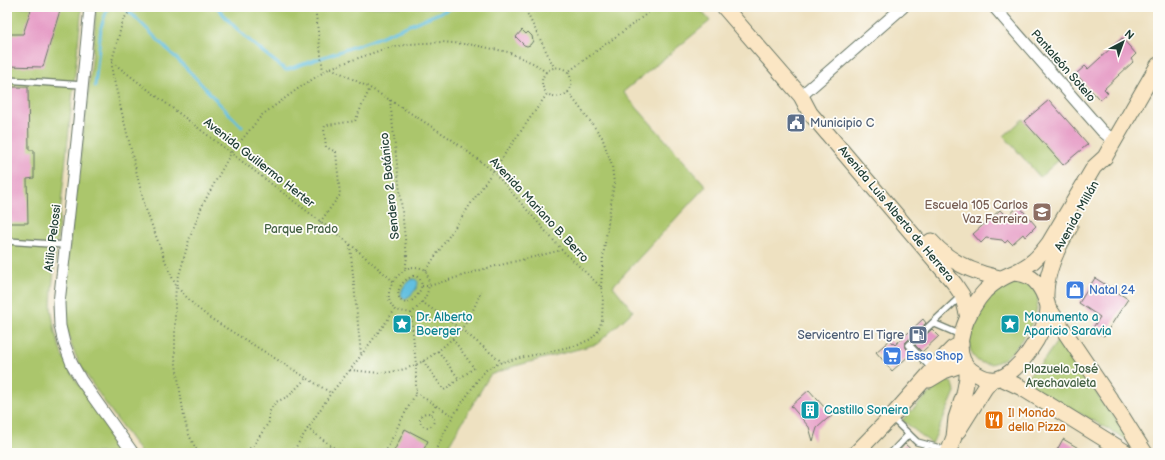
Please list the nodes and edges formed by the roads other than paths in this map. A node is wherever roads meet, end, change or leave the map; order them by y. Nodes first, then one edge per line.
1 (90, 7) edge
2 (724, 7) edge
3 (903, 7) edge
4 (994, 7) edge
5 (1158, 65) edge
6 (7, 80) edge
7 (82, 85) junction
8 (801, 96) junction
9 (1114, 141) junction
10 (1105, 156) junction
11 (7, 241) edge
12 (65, 245) junction
13 (1007, 276) junction
14 (962, 295) junction
15 (1047, 303) junction
16 (968, 318) junction
17 (933, 323) junction
18 (961, 339) junction
19 (966, 366) junction
20 (932, 370) junction
21 (996, 379) junction
22 (914, 391) junction
23 (891, 417) junction
24 (1070, 418) junction
25 (909, 434) junction
26 (1136, 438) junction
27 (927, 445) junction
28 (950, 447) edge
29 (133, 453) edge
30 (856, 453) edge
31 (891, 453) edge
32 (924, 453) edge
33 (1126, 453) edge
34 (1145, 453) edge

1 - 7 street, Atilio Pelossi
2 - 8 main road, Avenida Luis Alberto de Herrera
3 - 8 street
4 - 9 street, Pantaleón Sotelo
5 - 9 main road, Avenida Millán
6 - 7 lane
7 - 12 street, Atilio Pelossi
8 - 13 main road, Avenida Luis Alberto de Herrera
8 - 14 main road, Avenida Luis Alberto de Herrera
9 - 10 main road, Avenida Millán
10 - 13 main road, Avenida Millán
10 - 15 main road, Avenida Millán
11 - 12 lane
12 - 29 street, Atilio Pelossi
13 - 15 main road
13 - 16 main road
14 - 16 main road, Avenida Luis Alberto de Herrera
14 - 17 lane
15 - 21 main road
15 - 26 main road
16 - 18 main road
17 - 18 lane
17 - 20 lane
18 - 19 main road
18 - 20 main road
19 - 21 main road
19 - 22 main road
19 - 28 main road
20 - 22 main road
21 - 24 main road
21 - 28 main road
22 - 23 main road
23 - 25 lane
23 - 30 main road
24 - 26 main road
24 - 33 main road
25 - 27 lane
25 - 31 lane
26 - 34 main road
27 - 28 lane
27 - 32 lane

